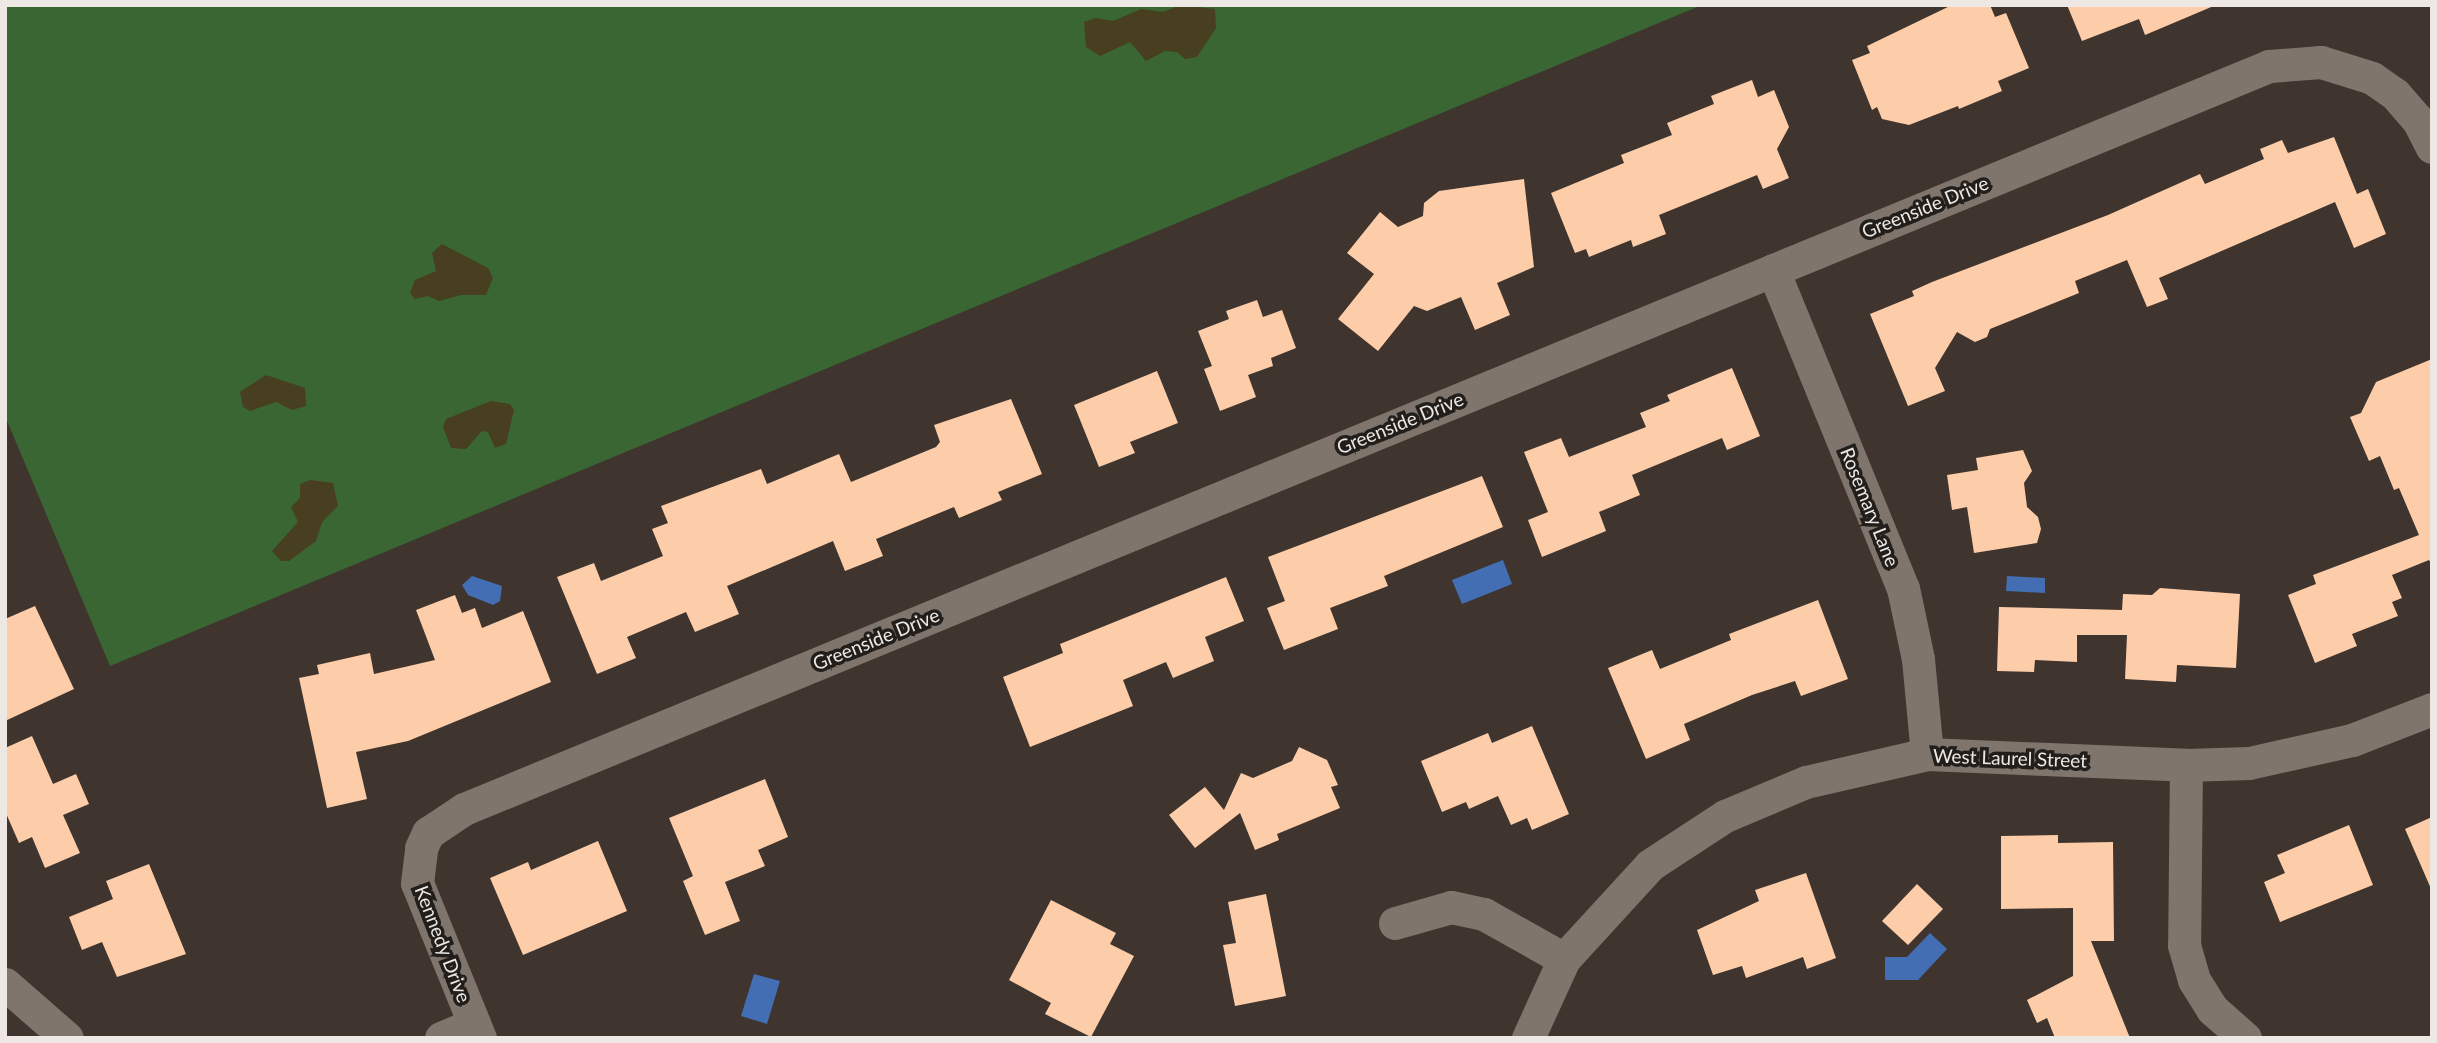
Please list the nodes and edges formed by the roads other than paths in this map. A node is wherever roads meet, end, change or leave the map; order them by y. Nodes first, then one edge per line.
1 (2432, 147) edge
2 (1773, 270) junction
3 (2432, 709) edge
4 (1927, 754) junction
5 (2186, 765) junction
6 (421, 848) joint
7 (1395, 923) dead end
8 (1564, 959) junction
9 (5, 984) edge
10 (477, 1031) edge
11 (67, 1038) edge
12 (441, 1038) edge
13 (1528, 1038) edge
14 (2245, 1038) edge

1 - 2 street, Greenside Drive
2 - 4 street, Rosemary Lane
2 - 6 street, Greenside Drive
3 - 5 street, West Laurel Street
4 - 5 street, West Laurel Street
4 - 8 street, West Laurel Street
5 - 14 street
6 - 10 street, Kennedy Drive
7 - 8 street
8 - 13 street, West Laurel Street
9 - 11 street
10 - 12 street

